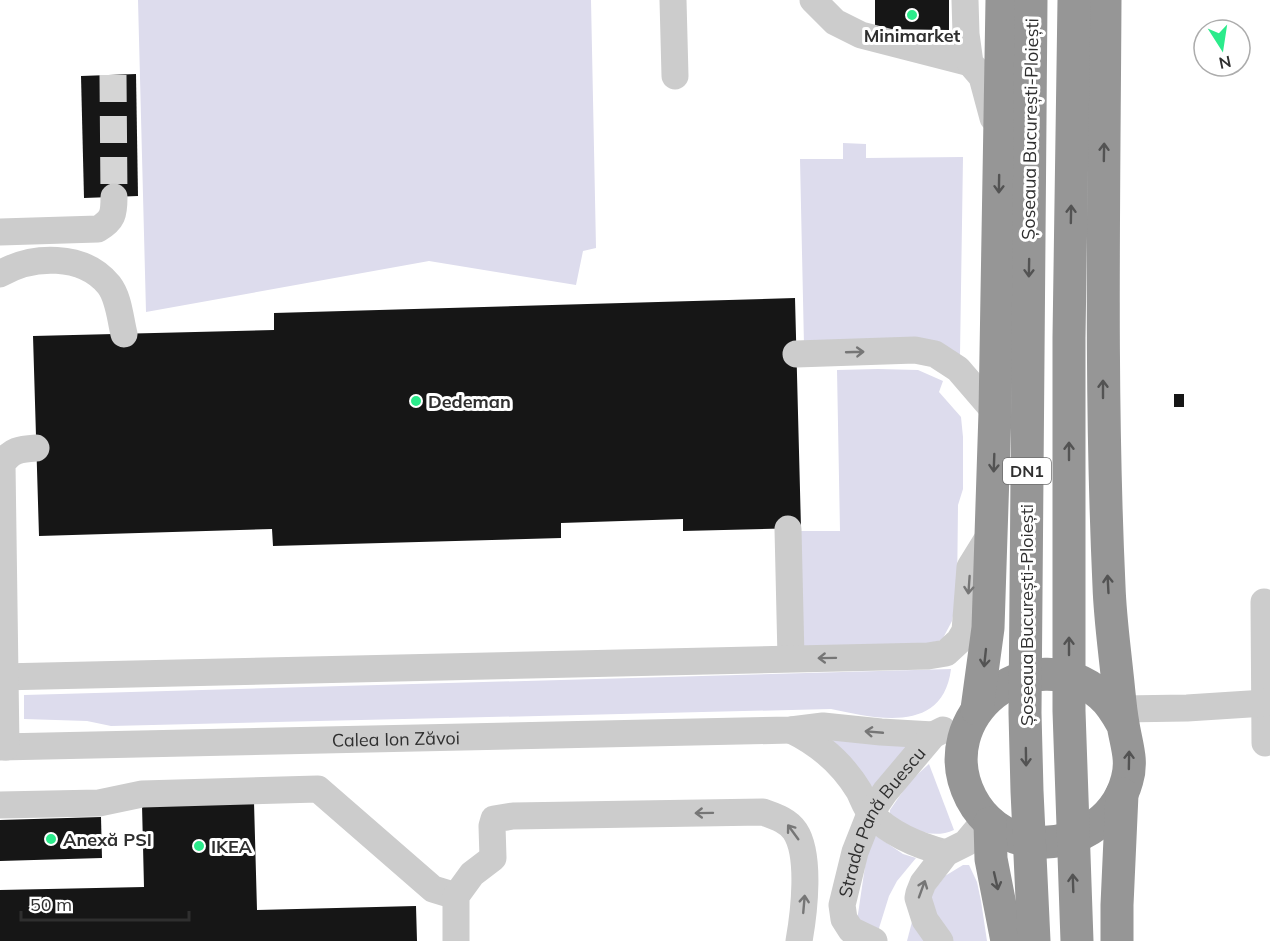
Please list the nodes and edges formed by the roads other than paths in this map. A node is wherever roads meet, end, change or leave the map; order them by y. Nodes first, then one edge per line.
1 (673, 0) edge
2 (813, 0) edge
3 (965, 0) edge
4 (1002, 0) edge
5 (1031, 0) edge
6 (1074, 0) edge
7 (1105, 0) edge
8 (970, 63) junction
9 (675, 76) dead end
10 (999, 144) junction
11 (114, 197) tunnel mouth
12 (0, 232) edge
13 (0, 273) edge
14 (124, 334) dead end
15 (796, 354) dead end
16 (995, 412) junction
17 (36, 448) dead end
18 (788, 529) dead end
19 (992, 532) junction
20 (1264, 602) dead end
21 (791, 658) junction
22 (2, 677) edge
23 (1268, 701) edge
24 (974, 714) junction
25 (1122, 717) junction
26 (791, 730) junction
27 (933, 735) junction
28 (1265, 743) dead end
29 (3, 747) edge
30 (1122, 794) junction
31 (0, 805) edge
32 (870, 814) junction
33 (975, 837) junction
34 (456, 896) junction
35 (456, 941) edge
36 (799, 941) edge
37 (874, 941) edge
38 (940, 941) edge
39 (1007, 941) edge
40 (1034, 941) edge
41 (1077, 941) edge
42 (1117, 941) edge

1 - 9 street
2 - 8 street
3 - 8 street
4 - 10 highway, DN1
5 -> 40 highway, Șoseaua București-Ploiești / DN1, bridge
41 -> 6 highway, DN1, bridge
25 -> 7 highway, DN1
8 - 10 street
10 -> 16 highway, DN1
11 - 12 street
13 - 14 street
15 -> 16 street
16 -> 19 highway, DN1
17 - 22 street
18 - 21 street
19 -> 21 street
19 -> 24 highway, DN1
20 - 23 street
21 - 22 street
22 - 29 street
23 - 25 street
23 - 28 street
24 - 25 highway, DN1
24 - 27 street, Strada Pană Buescu
24 - 33 highway, DN1
30 -> 25 highway, DN1
27 -> 26 street, Calea Ion Zăvoi
26 - 29 street, Calea Ion Zăvoi
26 - 32 street
27 - 32 street, Strada Pană Buescu
30 - 33 highway, DN1
30 - 42 highway, DN1
31 - 34 street
32 - 33 street
32 - 37 street, Strada Pană Buescu
38 -> 33 street
33 -> 39 highway, DN1
34 - 35 street
36 -> 34 street

